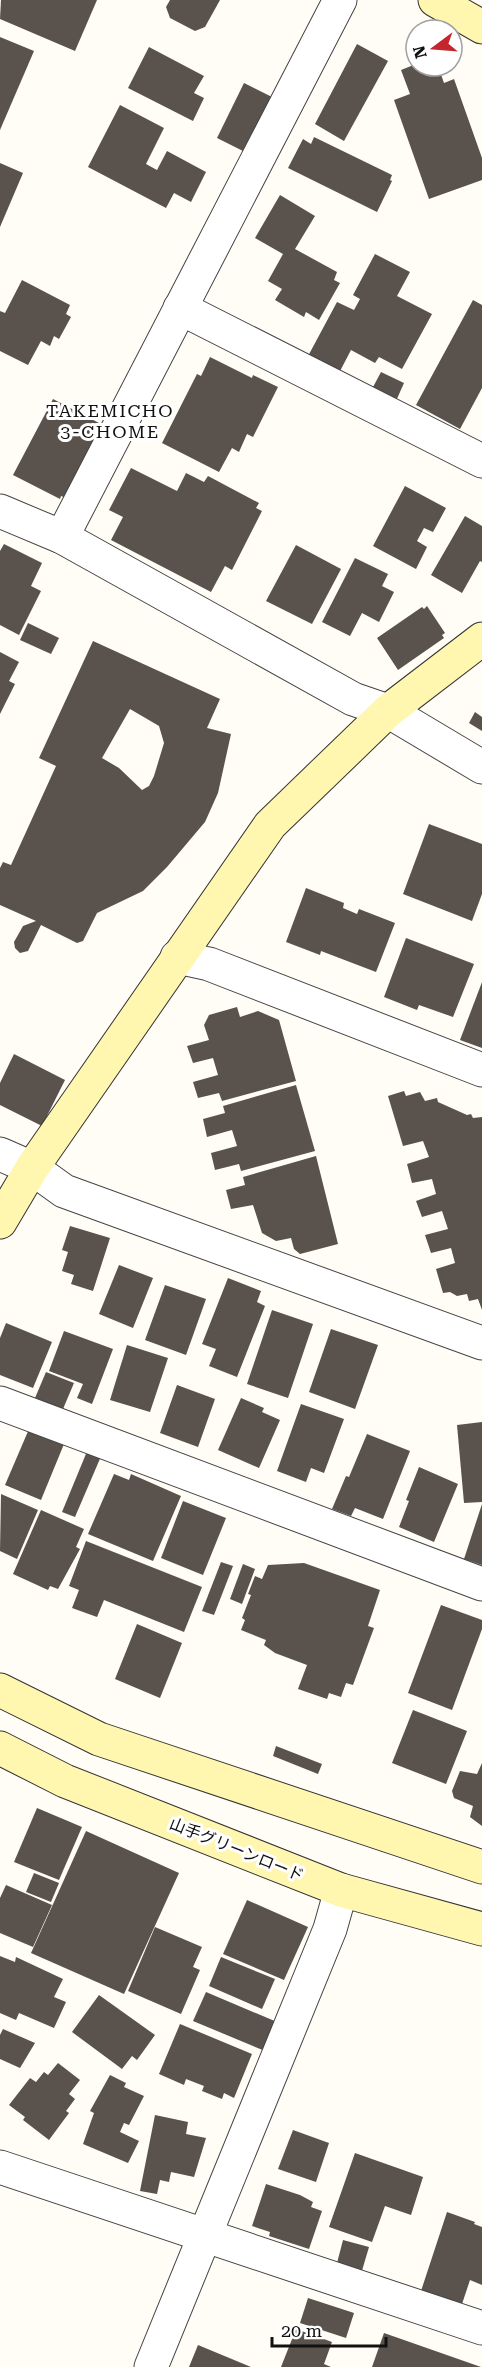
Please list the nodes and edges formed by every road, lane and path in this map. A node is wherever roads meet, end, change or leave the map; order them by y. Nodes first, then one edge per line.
1 (340, 0) edge
2 (435, 0) edge
3 (482, 27) edge
4 (180, 309) junction
5 (482, 461) edge
6 (0, 511) edge
7 (62, 537) junction
8 (482, 639) edge
9 (388, 711) junction
10 (482, 767) edge
11 (177, 957) junction
12 (482, 1070) edge
13 (0, 1154) edge
14 (32, 1168) junction
15 (0, 1222) edge
16 (482, 1343) edge
17 (0, 1403) edge
18 (482, 1584) edge
19 (0, 1690) edge
20 (0, 1748) edge
21 (482, 1867) edge
22 (341, 1890) junction
23 (482, 1929) edge
24 (0, 2167) edge
25 (204, 2234) junction
26 (482, 2328) edge
27 (151, 2367) edge

1 - 4 street
2 - 3 street
4 - 5 street
4 - 7 street
6 - 7 street
7 - 9 street
8 - 9 street
9 - 10 street
9 - 11 street
11 - 12 street
11 - 14 street
13 - 14 street
14 - 15 street
14 - 16 street
17 - 18 street
19 - 21 street
20 - 22 street, 山手グリーンロード
22 - 23 street, 山手グリーンロード
22 - 25 street
24 - 25 street
25 - 26 street
25 - 27 street

